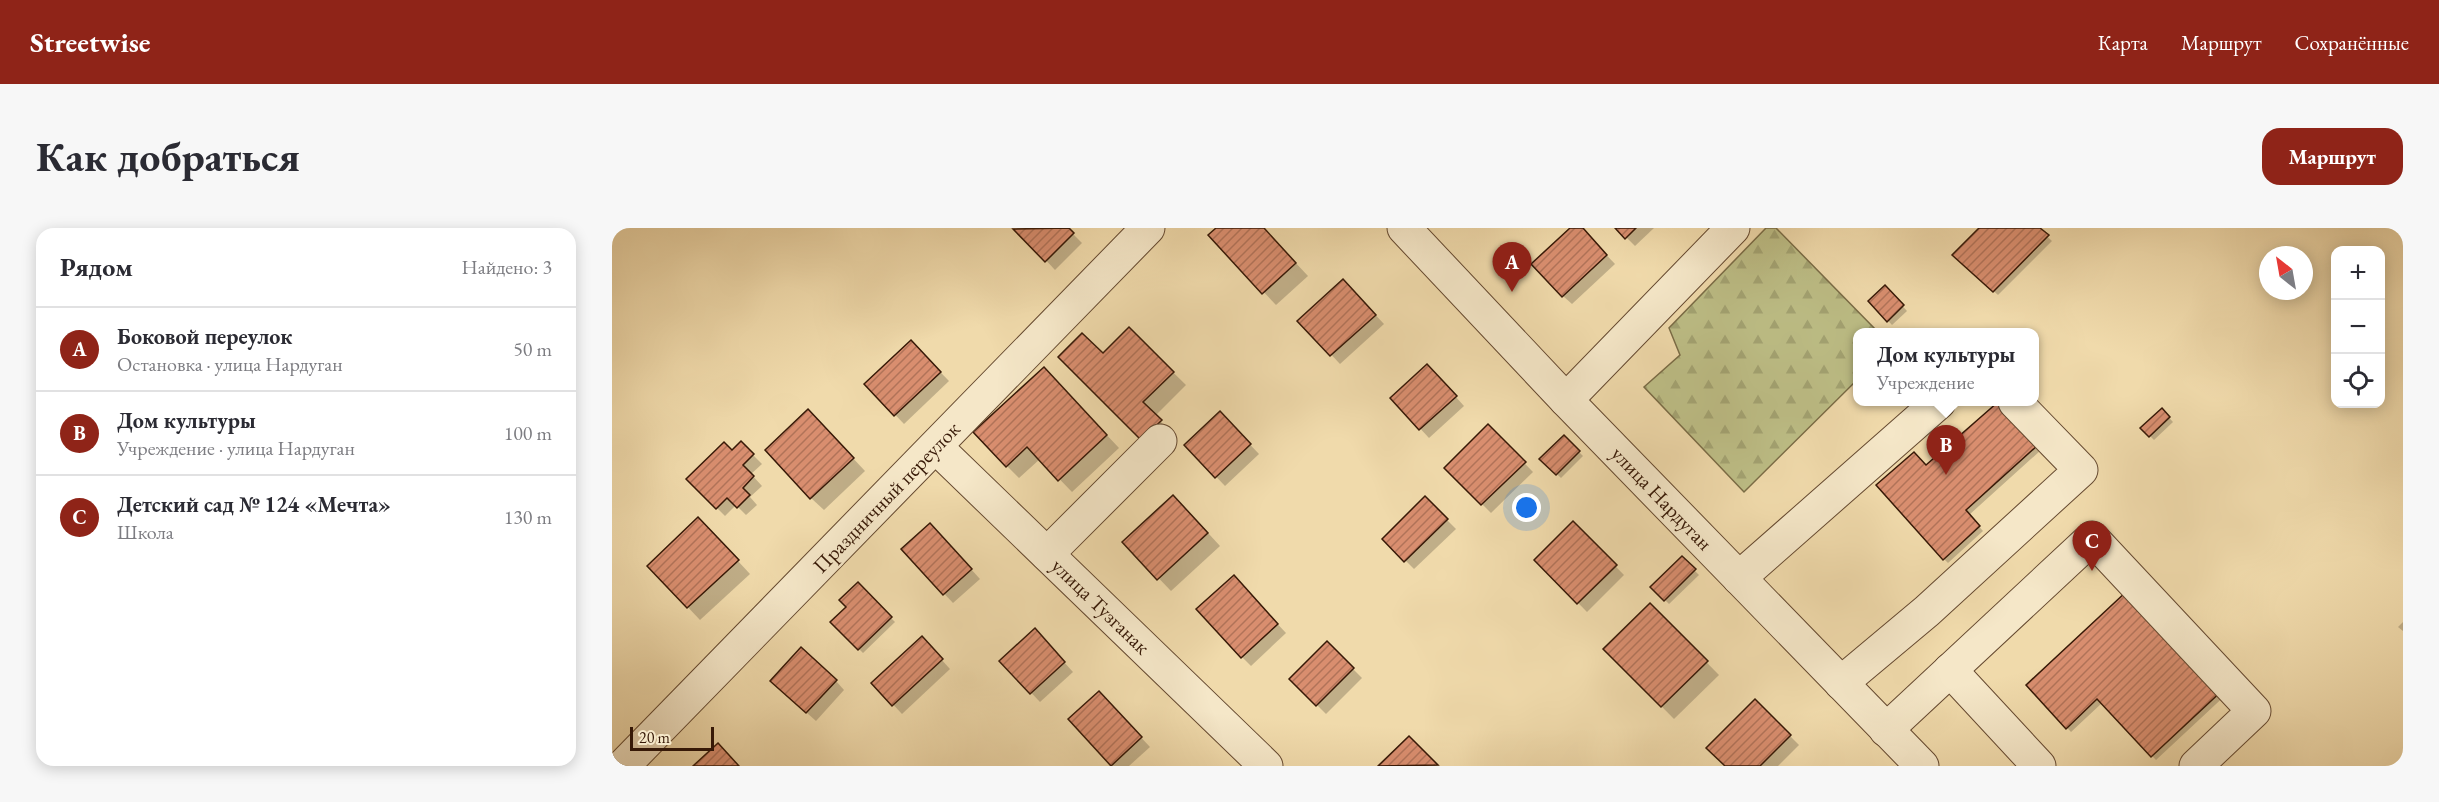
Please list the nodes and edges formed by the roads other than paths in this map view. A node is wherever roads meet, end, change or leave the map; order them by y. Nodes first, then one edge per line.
1 (1148, 228) edge
2 (1404, 228) edge
3 (1733, 228) edge
4 (1566, 400) junction
5 (1934, 406) edge
6 (2019, 406) edge
7 (1160, 441) dead end
8 (936, 447) junction
9 (1047, 554) junction
10 (1738, 578) junction
11 (1950, 669) junction
12 (1841, 683) junction
13 (1886, 729) junction
14 (623, 766) edge
15 (1266, 766) edge
16 (1922, 766) edge
17 (2039, 766) edge
18 (2196, 766) edge

1 - 8 street, Праздничный переулок
2 - 4 street, улица Нардуган
3 - 4 street
4 - 10 street, улица Нардуган
5 - 10 street
6 - 12 street
7 - 9 street
8 - 9 street, улица Тузганак
8 - 14 street, Праздничный переулок
9 - 15 street, улица Тузганак
10 - 12 street, улица Нардуган
11 - 13 street
11 - 17 street
11 - 18 street
12 - 13 street, улица Нардуган
13 - 16 street, улица Нардуган

